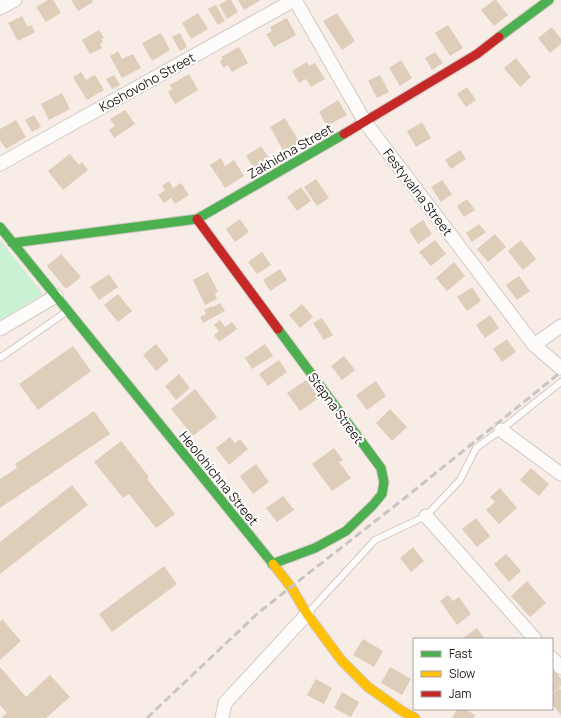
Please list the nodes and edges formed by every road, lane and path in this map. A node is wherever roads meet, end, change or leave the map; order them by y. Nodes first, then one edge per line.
1 (15, 0) edge
2 (295, 0) edge
3 (549, 0) edge
4 (0, 8) edge
5 (365, 122) junction
6 (0, 164) edge
7 (197, 219) junction
8 (0, 227) edge
9 (12, 243) junction
10 (56, 296) junction
11 (68, 311) junction
12 (561, 326) edge
13 (0, 329) edge
14 (534, 345) junction
15 (0, 358) edge
16 (561, 368) edge
17 (561, 382) edge
18 (501, 430) junction
19 (561, 474) edge
20 (426, 516) junction
21 (272, 564) junction
22 (307, 614) junction
23 (534, 638) edge
24 (553, 659) edge
25 (561, 668) edge
26 (222, 718) edge
27 (415, 718) edge

1 - 4 street
2 - 5 street, Festyvalna Street
2 - 6 street, Koshovoho Street
3 - 5 street, Zakhidna Street
5 - 7 street, Zakhidna Street
5 - 14 street, Festyvalna Street
7 - 9 street, Zakhidna Street
7 - 21 street, Stepna Street
8 - 9 street, Heolohichna Street
9 - 10 street, Heolohichna Street
10 - 11 street, Heolohichna Street
10 - 13 street
11 - 15 lane
11 - 21 street, Heolohichna Street
12 - 14 street
14 - 16 street, Festyvalna Street
17 - 18 lane
18 - 19 street
18 - 20 lane
20 - 22 lane
20 - 23 street
21 - 22 street, Heolohichna Street
22 - 26 street
22 - 27 street, Heolohichna Street
24 - 25 street

